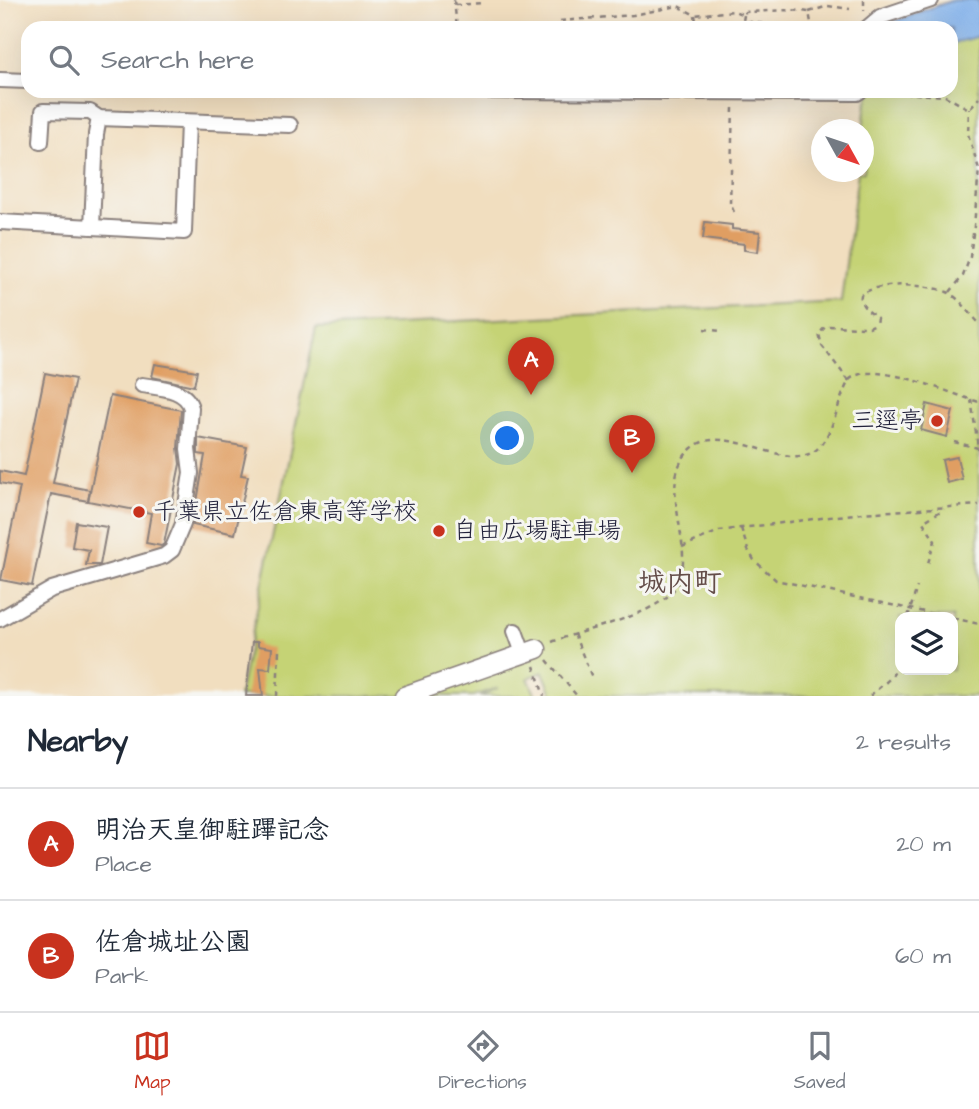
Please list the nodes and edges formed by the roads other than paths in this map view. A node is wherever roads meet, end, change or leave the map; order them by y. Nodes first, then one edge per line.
1 (931, 0) edge
2 (875, 21) edge
3 (0, 80) edge
4 (21, 81) edge
5 (99, 118) junction
6 (188, 122) junction
7 (290, 125) dead end
8 (41, 142) dead end
9 (0, 222) edge
10 (92, 227) junction
11 (142, 385) dead end
12 (0, 619) edge
13 (515, 632) dead end
14 (530, 651) joint
15 (404, 696) edge

1 - 2 street
3 - 4 street
5 - 6 street
5 - 8 street
5 - 10 street
6 - 7 street
6 - 10 street
9 - 10 street
11 - 12 street
13 - 14 street
14 - 15 street

